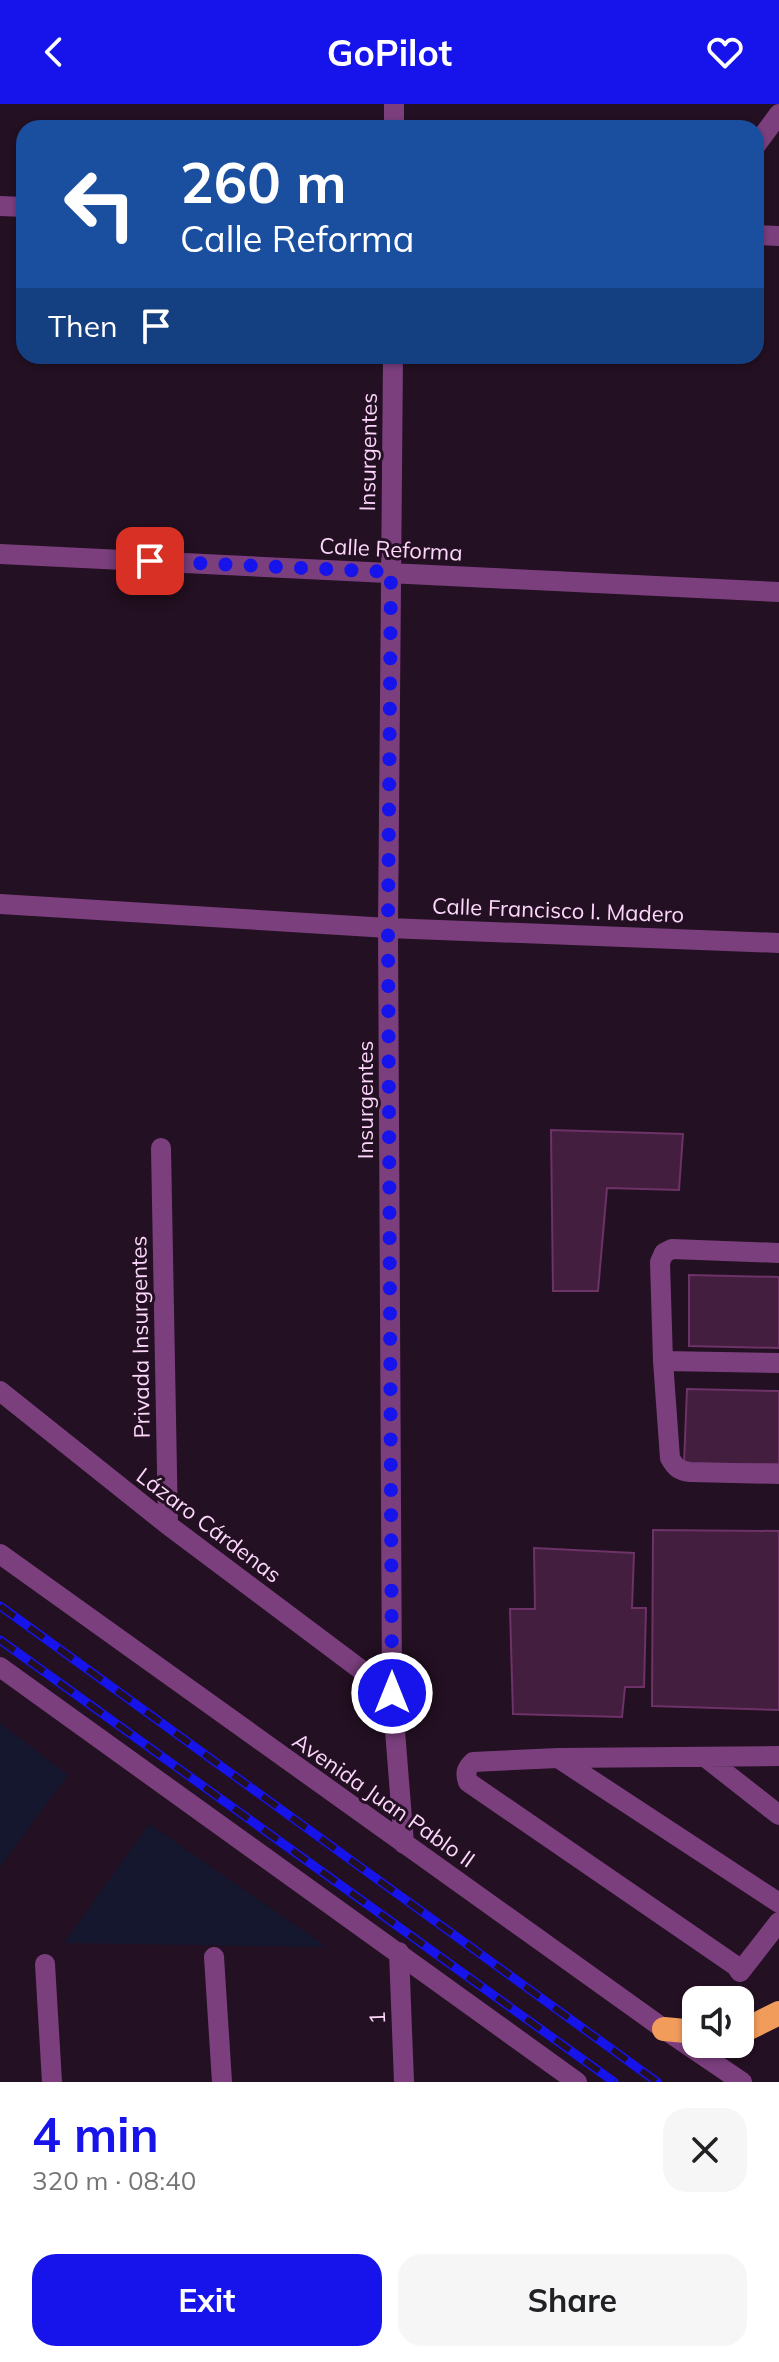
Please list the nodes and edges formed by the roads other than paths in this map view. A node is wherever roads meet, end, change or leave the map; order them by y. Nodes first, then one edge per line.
1 (779, 114) edge
2 (764, 134) edge
3 (393, 364) edge
4 (0, 554) edge
5 (391, 572) junction
6 (779, 592) edge
7 (0, 904) edge
8 (388, 928) junction
9 (779, 943) edge
10 (161, 1148) dead end
11 (779, 1253) edge
12 (663, 1361) junction
13 (779, 1363) edge
14 (0, 1391) edge
15 (779, 1474) edge
16 (168, 1525) junction
17 (0, 1554) edge
18 (0, 1667) edge
19 (392, 1693) junction
20 (779, 1756) edge
21 (705, 1757) junction
22 (558, 1758) junction
23 (779, 1815) edge
24 (404, 1844) junction
25 (779, 1903) edge
26 (779, 1922) edge
27 (399, 1952) junction
28 (214, 1957) dead end
29 (45, 1964) dead end
30 (779, 2013) edge
31 (754, 2026) edge
32 (664, 2029) junction
33 (682, 2031) edge
34 (52, 2082) edge
35 (222, 2082) edge
36 (404, 2082) edge
37 (577, 2082) edge
38 (742, 2082) edge

1 - 2 street
3 - 5 street, Insurgentes
4 - 5 street, Calle Reforma
5 - 6 street, Calle Reforma
5 - 8 street, Insurgentes
7 - 8 street, Calle Francisco I. Madero
8 - 9 street, Calle Francisco I. Madero
8 - 19 street, Insurgentes
10 - 16 street, Privada Insurgentes
11 - 12 street
12 - 13 street
12 - 15 street
14 - 16 street, Lázaro Cárdenas
16 - 19 street, Lázaro Cárdenas
17 - 24 street, Avenida Juan Pablo II
18 - 27 street
19 - 24 street, Insurgentes
20 - 21 street
21 - 22 street
21 - 23 street
22 - 25 street
22 - 26 street
24 - 32 street, Avenida Juan Pablo II
27 - 36 street, 1
27 - 37 street
28 - 35 street
29 - 34 street
30 - 31 highway
32 - 33 highway
32 - 38 street, Avenida Juan Pablo II

